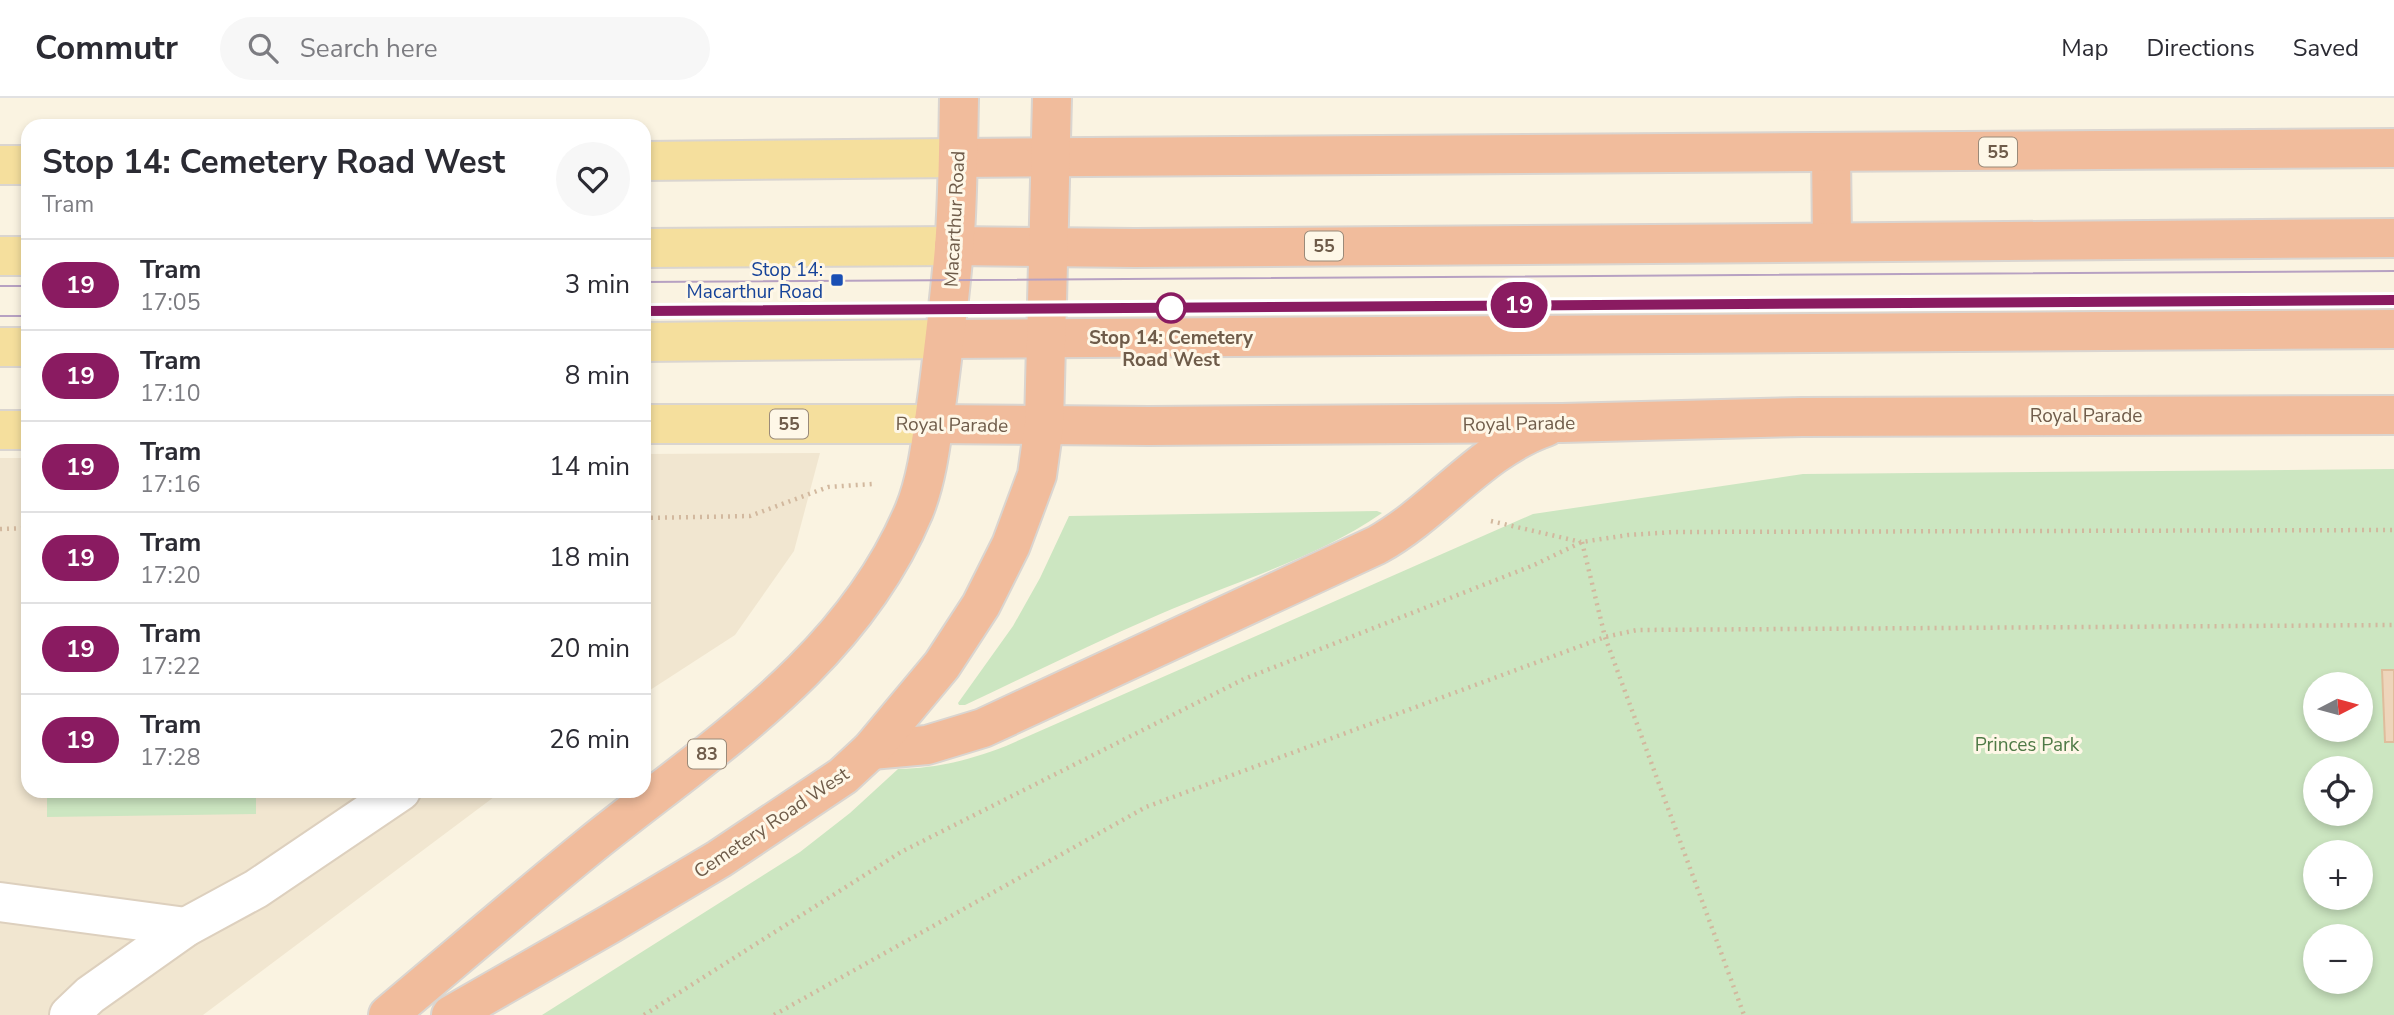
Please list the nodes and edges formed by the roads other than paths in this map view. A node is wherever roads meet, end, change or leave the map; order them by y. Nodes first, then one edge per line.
1 (959, 98) edge
2 (1052, 98) edge
3 (2394, 148) edge
4 (1831, 152) junction
5 (1052, 157) junction
6 (958, 158) junction
7 (651, 161) edge
8 (0, 165) edge
9 (21, 165) edge
10 (2394, 238) edge
11 (1832, 241) junction
12 (954, 246) junction
13 (651, 248) edge
14 (1049, 248) junction
15 (0, 256) edge
16 (21, 256) edge
17 (2394, 329) edge
18 (1047, 338) junction
19 (945, 339) junction
20 (651, 342) edge
21 (0, 347) edge
22 (21, 347) edge
23 (2394, 415) edge
24 (1562, 423) junction
25 (651, 424) edge
26 (933, 424) junction
27 (1044, 425) junction
28 (21, 429) edge
29 (0, 430) edge
30 (871, 750) junction
31 (651, 797) edge
32 (391, 798) edge
33 (650, 798) edge
34 (0, 902) edge
35 (186, 927) junction
36 (69, 1015) edge
37 (388, 1015) edge
38 (451, 1015) edge

1 - 6 highway, Macarthur Road / 83
2 - 5 highway
3 - 4 highway, 55
4 - 5 highway, 55
4 - 11 highway
5 - 6 highway, 55
5 - 14 highway
6 - 7 main road, 55
6 - 12 highway, Macarthur Road / 83
8 - 9 main road
10 - 11 highway, 55
11 - 14 highway, 55
12 - 13 main road, 55
12 - 14 highway, 55
12 - 19 highway, Macarthur Road / 83
14 - 18 highway
15 - 16 main road
17 - 18 highway
18 - 19 highway
18 - 27 highway, Cemetery Road West
19 - 20 main road
19 - 26 highway, 83
21 - 22 main road
23 - 24 highway, Royal Parade / 55
24 - 27 highway, Royal Parade / 55
24 - 30 highway
25 - 26 main road, Royal Parade / 55
26 - 27 highway, Royal Parade / 55
26 - 31 highway, 83
27 - 30 highway, Cemetery Road West
28 - 29 main road
30 - 38 highway, Cemetery Road West
32 - 35 lane
33 - 37 highway, 83
34 - 35 lane
35 - 36 lane

